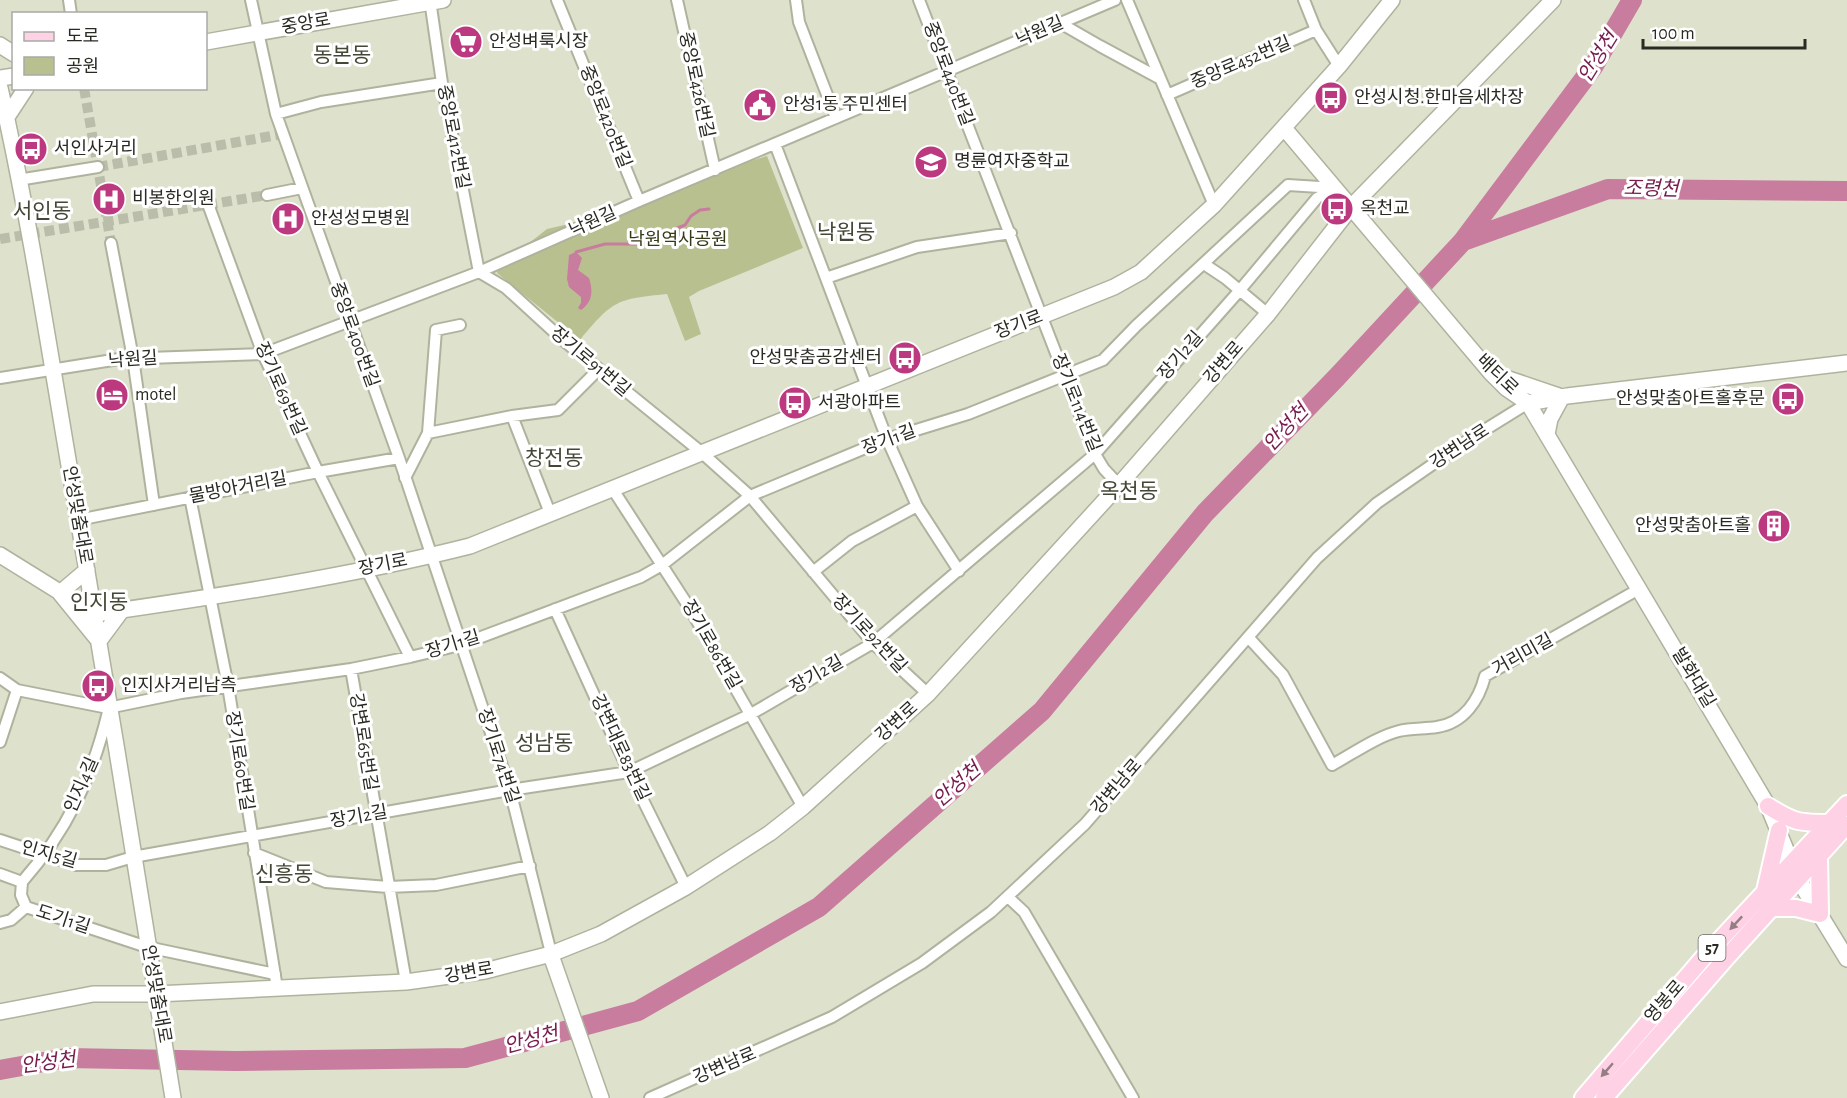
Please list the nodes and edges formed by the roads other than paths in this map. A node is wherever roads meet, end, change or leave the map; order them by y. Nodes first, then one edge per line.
1 (251, 0) edge
2 (557, 0) edge
3 (677, 0) edge
4 (796, 0) edge
5 (919, 0) edge
6 (1115, 0) edge
7 (1128, 0) edge
8 (1304, 0) edge
9 (1392, 0) edge
10 (1552, 0) edge
11 (434, 1) edge
12 (1060, 23) junction
13 (1316, 30) junction
14 (258, 33) junction
15 (207, 42) edge
16 (1339, 66) junction
17 (947, 72) junction
18 (1159, 78) junction
19 (442, 83) junction
20 (0, 88) edge
21 (24, 90) edge
22 (1167, 95) junction
23 (276, 114) junction
24 (3, 116) edge
25 (836, 118) junction
26 (1284, 128) junction
27 (775, 144) junction
28 (98, 167) tunnel mouth
29 (715, 170) junction
30 (18, 180) junction
31 (302, 188) junction
32 (1335, 188) junction
33 (267, 195) tunnel mouth
34 (639, 201) junction
35 (208, 204) dead end
36 (1214, 205) junction
37 (1354, 209) junction
38 (1011, 233) junction
39 (111, 243) tunnel mouth
40 (1204, 264) junction
41 (480, 272) junction
42 (826, 278) junction
43 (1240, 290) junction
44 (1268, 314) junction
45 (1043, 315) junction
46 (350, 322) junction
47 (460, 325) dead end
48 (263, 354) junction
49 (133, 358) junction
50 (1847, 363) edge
51 (53, 369) junction
52 (599, 369) junction
53 (1064, 375) junction
54 (0, 378) edge
55 (867, 385) junction
56 (1510, 385) junction
57 (1562, 397) junction
58 (1528, 403) junction
59 (512, 416) junction
60 (428, 433) junction
61 (1547, 434) junction
62 (887, 439) junction
63 (701, 452) junction
64 (1095, 454) junction
65 (399, 458) junction
66 (318, 472) junction
67 (405, 478) junction
68 (1119, 485) junction
69 (612, 488) junction
70 (750, 496) junction
71 (190, 497) junction
72 (154, 505) junction
73 (917, 506) junction
74 (550, 513) junction
75 (78, 520) junction
76 (0, 555) edge
77 (431, 555) junction
78 (662, 565) junction
79 (367, 568) junction
80 (87, 570) junction
81 (959, 571) junction
82 (813, 572) junction
83 (1639, 589) junction
84 (60, 593) junction
85 (209, 598) junction
86 (555, 609) junction
87 (122, 610) junction
88 (95, 614) junction
89 (1248, 637) junction
90 (99, 641) junction
91 (873, 643) junction
92 (460, 645) junction
93 (410, 657) junction
94 (351, 669) junction
95 (0, 678) edge
96 (228, 686) junction
97 (17, 690) junction
98 (928, 694) junction
99 (108, 708) junction
100 (751, 714) junction
101 (0, 742) edge
102 (629, 772) junction
103 (510, 790) junction
104 (1847, 804) edge
105 (1768, 806) junction
106 (803, 807) junction
107 (375, 814) junction
108 (1839, 824) edge
109 (1779, 830) junction
110 (251, 837) junction
111 (0, 840) edge
112 (254, 853) junction
113 (45, 856) junction
114 (1820, 856) junction
115 (133, 857) junction
116 (1793, 862) junction
117 (530, 866) junction
118 (0, 874) edge
119 (1798, 879) junction
120 (22, 882) junction
121 (388, 886) junction
122 (686, 887) junction
123 (1765, 892) junction
124 (1008, 897) junction
125 (26, 908) junction
126 (1772, 908) junction
127 (1820, 914) junction
128 (0, 923) edge
129 (147, 947) junction
130 (552, 958) junction
131 (1847, 959) edge
132 (276, 981) junction
133 (406, 982) junction
134 (157, 998) junction
135 (0, 1012) edge
136 (599, 1094) edge
137 (173, 1098) edge
138 (650, 1098) edge
139 (1133, 1098) edge
140 (1583, 1098) edge
141 (1604, 1098) edge

1 - 14 street, 중앙로400번길
2 - 34 street, 중앙로420번길
3 - 29 street, 중앙로426번길
4 - 25 street
5 - 17 street, 중앙로440번길
6 - 12 street, 낙원길
7 - 18 street
8 - 13 street
9 - 16 main road, 장기로
10 - 37 main road, 강변로
11 - 14 main road, 중앙로
11 - 19 street, 중앙로412번길
12 - 17 street, 낙원길
12 - 18 street
13 - 16 street
13 - 22 street, 중앙로452번길
14 - 15 main road, 중앙로
14 - 23 street, 중앙로400번길
16 - 26 main road, 장기로
17 - 25 street, 낙원길
17 - 38 street, 중앙로440번길
18 - 22 street
19 - 23 street
19 - 41 street, 중앙로412번길
20 - 24 main road, 안성맞춤대로
21 - 24 main road
22 - 36 street
23 - 31 street, 중앙로400번길
24 - 30 main road, 안성맞춤대로
25 - 27 street, 낙원길
26 - 32 main road, 배티로
26 - 36 main road, 장기로
27 - 29 street, 낙원길
27 - 42 street
28 - 30 street
29 - 34 street, 낙원길
30 - 51 main road, 안성맞춤대로
31 - 33 street
31 - 46 street, 중앙로400번길
32 - 37 main road, 배티로
32 - 40 street, 장기1길
32 - 43 street, 장기2길
34 - 41 street, 낙원길
35 - 48 street, 장기로69번길
36 - 45 main road, 장기로
37 - 44 main road, 강변로
37 - 56 main road, 배티로
38 - 42 street
38 - 45 street, 중앙로440번길
39 - 49 street
40 - 43 street
40 - 53 street, 장기1길
41 - 46 street, 낙원길
41 - 52 street, 장기로91번길
42 - 55 street
43 - 44 street
43 - 64 street, 장기2길
44 - 68 main road, 강변로
45 - 53 street, 장기로114번길
45 - 55 main road, 장기로
46 - 48 street, 낙원길
46 - 65 street, 중앙로400번길
47 - 60 street
48 - 49 street, 낙원길
48 - 66 street, 장기로69번길
49 - 51 street, 낙원길
49 - 72 street
50 - 57 main road, 배티로
51 - 54 street, 낙원길
51 - 75 main road, 안성맞춤대로
52 - 59 street
52 - 63 street, 장기로91번길
53 - 62 street, 장기1길
53 - 64 street, 장기로114번길
55 - 62 street
55 - 63 main road, 장기로
56 - 57 main road
56 - 58 main road, 배티로
57 - 58 main road, 배티로
57 - 61 main road
58 - 61 main road, 발화대길
58 - 89 street, 강변남로
59 - 60 street
59 - 74 street
60 - 67 street
61 - 83 main road, 발화대길
62 - 70 street, 장기1길
62 - 73 street
63 - 69 main road, 장기로
63 - 70 street, 장기로92번길
64 - 68 street, 장기로114번길
64 - 81 street, 장기2길
65 - 66 street, 물방아거리길
65 - 67 street, 중앙로400번길
66 - 71 street, 물방아거리길
66 - 79 street, 장기로69번길
67 - 77 street, 중앙로400번길
68 - 98 main road, 강변로
69 - 74 main road, 장기로
69 - 78 street, 장기로86번길
70 - 78 street, 장기1길
70 - 82 street, 장기로92번길
71 - 72 street, 물방아거리길
71 - 85 street
72 - 75 street, 물방아거리길
73 - 81 street
73 - 82 street
74 - 77 main road, 장기로
75 - 80 main road, 안성맞춤대로
76 - 84 main road
77 - 79 main road, 장기로
77 - 92 street, 장기로74번길
78 - 86 street, 장기1길
78 - 100 street, 장기로86번길
79 - 85 main road, 장기로
79 - 93 street, 장기1길
80 - 84 main road
80 - 88 main road, 안성맞춤대로
81 - 91 street, 장기2길
82 - 91 street, 장기로92번길
83 - 89 street, 거리미길
83 - 105 main road, 발화대길
84 - 88 main road
84 - 90 main road
85 - 87 main road, 장기로
85 - 96 street, 장기로60번길
86 - 92 street, 장기1길
86 - 102 street, 강변대로83번길
87 - 88 main road, 장기로
87 - 90 main road
88 - 90 main road, 안성맞춤대로
89 - 124 street, 강변남로
90 - 99 main road, 안성맞춤대로
91 - 98 street, 장기로92번길
91 - 100 street, 장기2길
92 - 93 street, 장기1길
92 - 103 street, 장기로74번길
93 - 94 street, 장기1길
94 - 96 street, 장기1길
94 - 107 street, 강변로65번길
95 - 97 street
96 - 99 street, 장기1길
96 - 110 street, 장기로60번길
97 - 99 street
97 - 101 street
98 - 106 main road, 강변로
99 - 113 street, 인지4길
99 - 115 main road, 안성맞춤대로
100 - 102 street, 장기2길
100 - 106 street, 장기로86번길
102 - 103 street, 장기2길
102 - 122 street, 강변대로83번길
103 - 107 street, 장기2길
103 - 117 street, 장기로74번길
104 - 108 main road, 영봉로 / 57
105 - 108 main road
105 - 109 main road, 발화대길
106 - 122 main road, 강변로
107 - 110 street, 장기2길
107 - 121 street, 강변로65번길
108 - 114 main road, 영봉로 / 57
108 - 116 main road, 영봉로 / 57
109 - 116 main road, 발화대길
109 - 123 main road
110 - 112 street, 장기로60번길
110 - 115 street, 장기2길
111 - 113 street, 인지5길
112 - 121 street
112 - 132 street, 장기로60번길
113 - 115 street, 인지5길
113 - 120 street, 인지4길
114 - 119 main road, 영봉로 / 57
114 - 127 main road
115 - 129 main road, 안성맞춤대로
116 - 119 main road, 발화대길
116 - 123 main road, 영봉로 / 57
117 - 121 street
117 - 130 street, 장기로74번길
118 - 120 street, 도기1길
119 - 126 main road, 영봉로 / 57
119 - 127 main road, 발화대길
120 - 125 street, 도기1길
121 - 133 street, 강변로65번길
122 - 130 main road, 강변로
123 -> 140 main road, 영봉로 / 57
124 - 138 street, 강변남로
124 - 139 street
125 - 128 street
125 - 129 street, 도기1길
126 - 127 main road
126 - 141 main road, 영봉로 / 57
127 - 131 main road, 발화대길
129 - 132 street
129 - 134 main road, 안성맞춤대로
130 - 133 main road, 강변로
130 - 136 main road
132 - 133 main road, 강변로
132 - 134 main road, 강변로
134 - 135 main road, 강변로
134 - 137 main road, 안성맞춤대로

